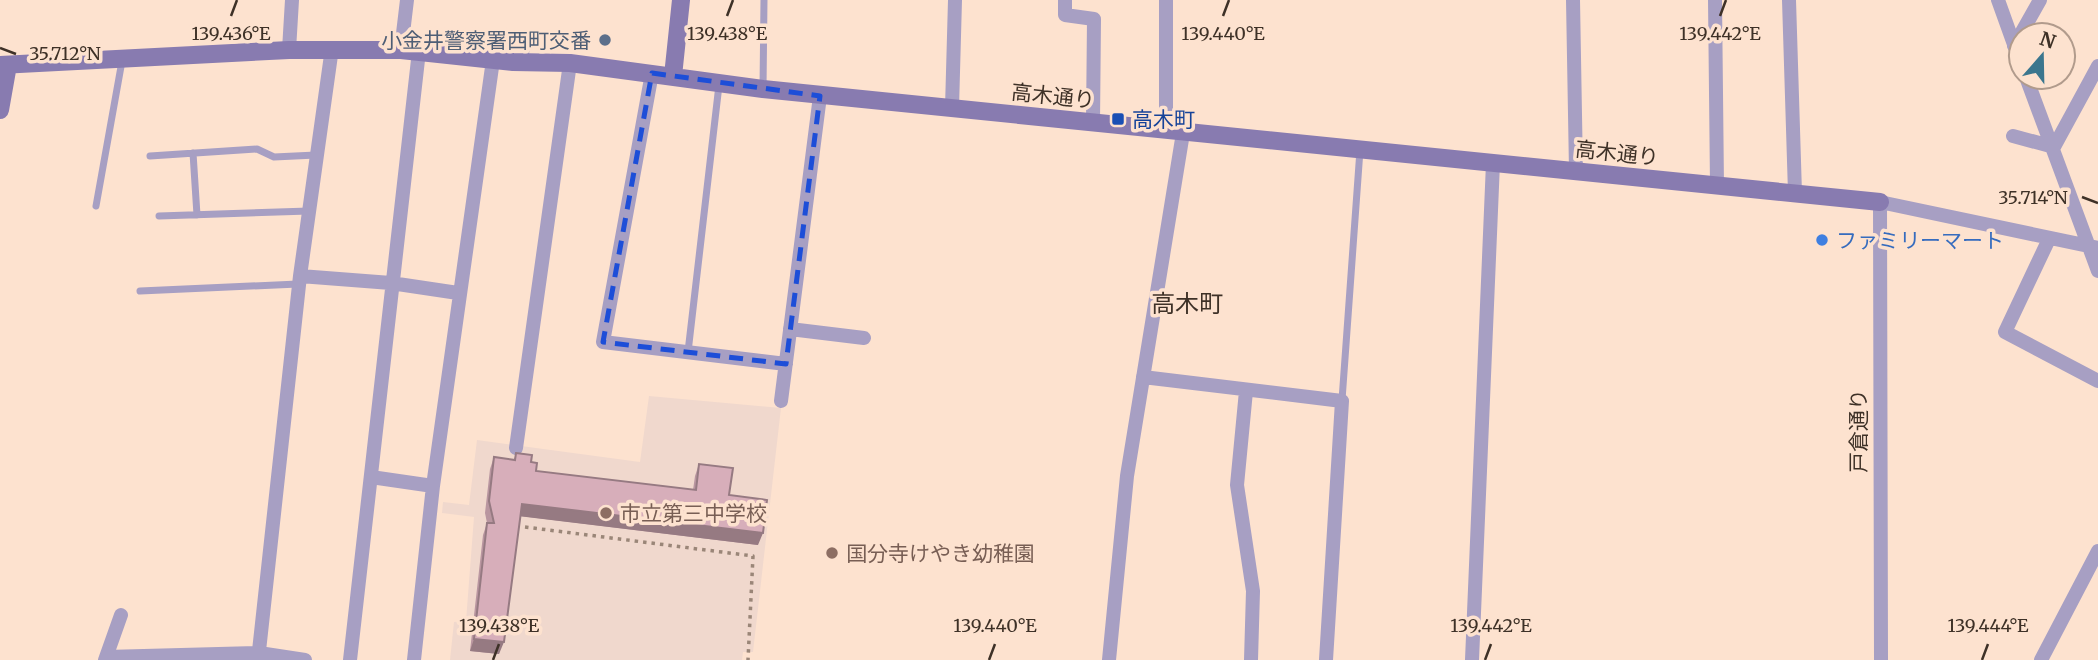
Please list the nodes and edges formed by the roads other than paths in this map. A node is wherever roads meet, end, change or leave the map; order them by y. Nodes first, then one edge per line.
1 (292, 0) edge
2 (407, 0) edge
3 (681, 0) edge
4 (764, 0) edge
5 (955, 0) edge
6 (1065, 0) edge
7 (1166, 0) edge
8 (1573, 0) edge
9 (1715, 0) edge
10 (1788, 0) edge
11 (1998, 0) edge
12 (2040, 0) edge
13 (2028, 21) edge
14 (2007, 26) edge
15 (527, 35) dead end
16 (332, 48) junction
17 (289, 50) junction
18 (401, 50) junction
19 (419, 51) junction
20 (122, 60) junction
21 (494, 61) junction
22 (525, 62) junction
23 (570, 63) junction
24 (4, 65) edge
25 (2098, 66) edge
26 (652, 73) junction
27 (673, 76) junction
28 (719, 85) junction
29 (763, 89) junction
30 (2032, 91) edge
31 (820, 96) junction
32 (952, 108) junction
33 (0, 110) edge
34 (1093, 122) junction
35 (1174, 132) junction
36 (2013, 136) dead end
37 (2054, 147) junction
38 (1360, 150) junction
39 (192, 153) junction
40 (316, 155) junction
41 (150, 156) dead end
42 (1493, 163) junction
43 (1576, 171) junction
44 (1717, 185) junction
45 (1795, 193) junction
46 (1880, 202) junction
47 (96, 206) dead end
48 (309, 211) junction
49 (197, 215) junction
50 (159, 216) dead end
51 (2049, 239) junction
52 (2094, 247) edge
53 (2098, 271) edge
54 (300, 280) junction
55 (391, 283) junction
56 (139, 291) dead end
57 (458, 293) junction
58 (790, 330) junction
59 (864, 338) dead end
60 (688, 352) junction
61 (786, 364) junction
62 (1143, 377) junction
63 (2098, 381) edge
64 (1246, 391) junction
65 (781, 401) dead end
66 (1342, 401) junction
67 (516, 448) dead end
68 (371, 477) junction
69 (433, 486) junction
70 (2098, 551) edge
71 (121, 615) dead end
72 (258, 656) edge
73 (106, 658) edge
74 (305, 660) edge
75 (350, 660) edge
76 (414, 660) edge
77 (1109, 660) edge
78 (1251, 660) edge
79 (1326, 660) edge
80 (1472, 660) edge
81 (1881, 660) edge
82 (2041, 660) edge

1 - 17 street
2 - 18 street
3 - 27 street
4 - 29 lane
5 - 32 street
6 - 34 street
7 - 35 street
8 - 43 street
9 - 44 street
10 - 45 street
11 - 14 street
12 - 13 street
15 - 22 lane
16 - 17 street, 高木通り
16 - 18 street, 高木通り
16 - 40 street
17 - 20 street, 高木通り
18 - 19 street, 高木通り
19 - 21 street, 高木通り
19 - 55 street
20 - 24 street, 高木通り
20 - 47 lane
21 - 22 street, 高木通り
21 - 57 street
22 - 23 street, 高木通り
23 - 26 street, 高木通り
23 - 67 street
24 - 33 street
25 - 37 street
26 - 27 street, 高木通り
26 - 60 street
27 - 28 street, 高木通り
28 - 29 street, 高木通り
28 - 60 lane
29 - 31 street, 高木通り
30 - 37 street
31 - 32 street, 高木通り
31 - 58 street
32 - 34 street, 高木通り
34 - 35 street, 高木通り
35 - 38 street, 高木通り
35 - 62 street
36 - 37 street
37 - 52 street
38 - 42 street, 高木通り
38 - 66 lane
39 - 40 lane
39 - 41 lane
39 - 49 lane
40 - 48 street
42 - 43 street, 高木通り
42 - 80 street
43 - 44 street, 高木通り
44 - 45 street, 高木通り
45 - 46 street, 高木通り
46 - 51 street, 高木通り
46 - 81 street, 戸倉通り
48 - 49 lane
48 - 54 street
49 - 50 lane
51 - 52 street, 高木通り
51 - 63 street
52 - 53 street
54 - 55 street
54 - 56 lane
54 - 72 street
55 - 57 street
55 - 68 street
57 - 69 street
58 - 59 street
58 - 61 street
60 - 61 street
61 - 65 street
62 - 64 street
62 - 77 street
64 - 66 street
64 - 78 street
66 - 79 street
68 - 69 street
68 - 75 street
69 - 76 street
70 - 82 street
71 - 73 street
72 - 73 street
72 - 74 street

